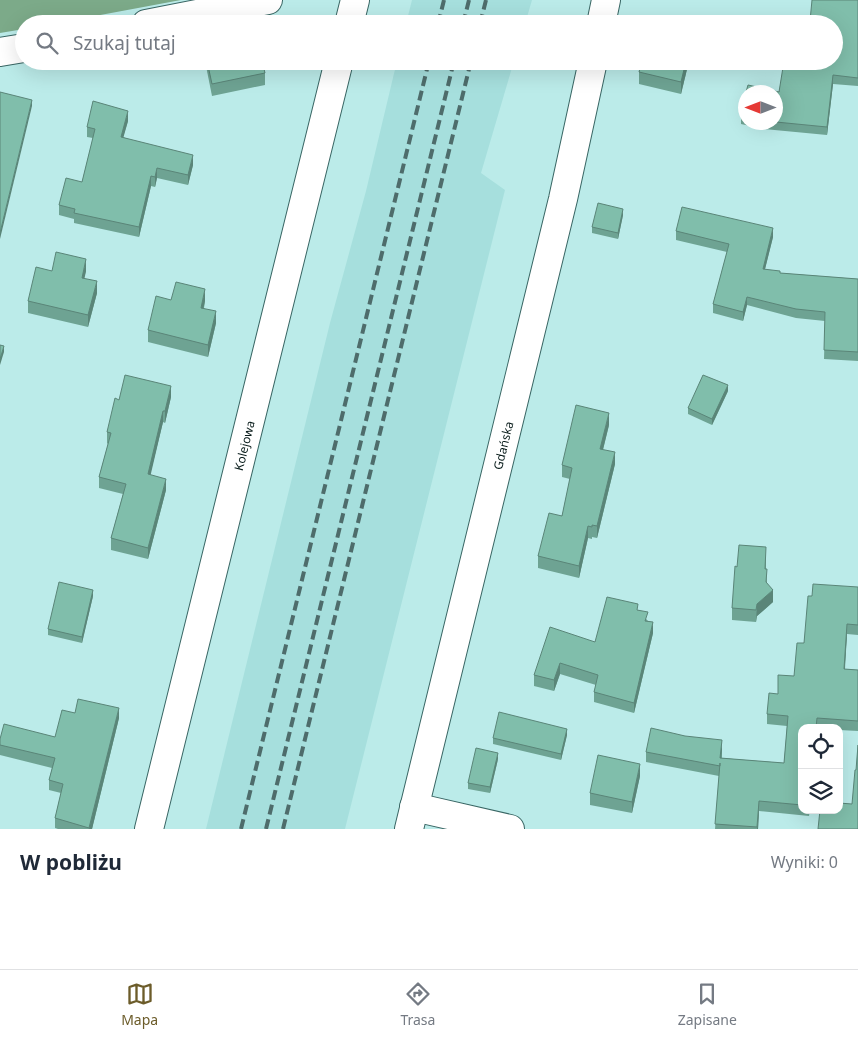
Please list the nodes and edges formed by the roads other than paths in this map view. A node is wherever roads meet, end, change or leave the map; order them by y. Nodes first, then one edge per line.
1 (268, 0) edge
2 (355, 0) edge
3 (606, 0) edge
4 (192, 15) edge
5 (351, 15) edge
6 (603, 15) edge
7 (15, 50) edge
8 (0, 52) edge
9 (338, 70) edge
10 (591, 70) edge
11 (412, 818) edge
12 (150, 829) edge
13 (510, 829) edge

1 - 4 street
2 - 5 street
3 - 6 street
7 - 8 street
9 - 12 street, Kolejowa
10 - 11 street, Gdańska
11 - 13 street

